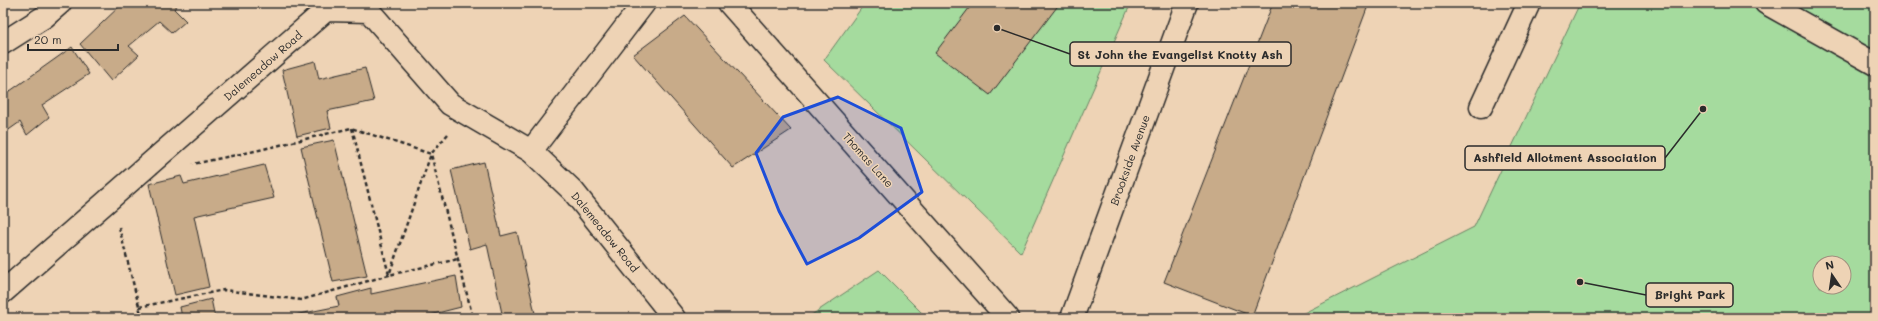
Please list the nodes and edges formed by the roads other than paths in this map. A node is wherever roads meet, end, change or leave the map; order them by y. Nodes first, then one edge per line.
1 (60, 3) edge
2 (644, 3) edge
3 (729, 3) edge
4 (1187, 3) edge
5 (1529, 3) edge
6 (1766, 3) edge
7 (3, 43) edge
8 (1875, 64) edge
9 (1481, 106) dead end
10 (531, 152) junction
11 (3, 292) edge
12 (674, 318) edge
13 (1008, 318) edge
14 (1072, 318) edge

1 - 7 street
2 - 10 street
3 - 13 street, Thomas Lane
4 - 14 street, Brookside Avenue
5 - 9 street
6 - 8 street
10 - 11 street, Dalemeadow Road
10 - 12 street, Dalemeadow Road

